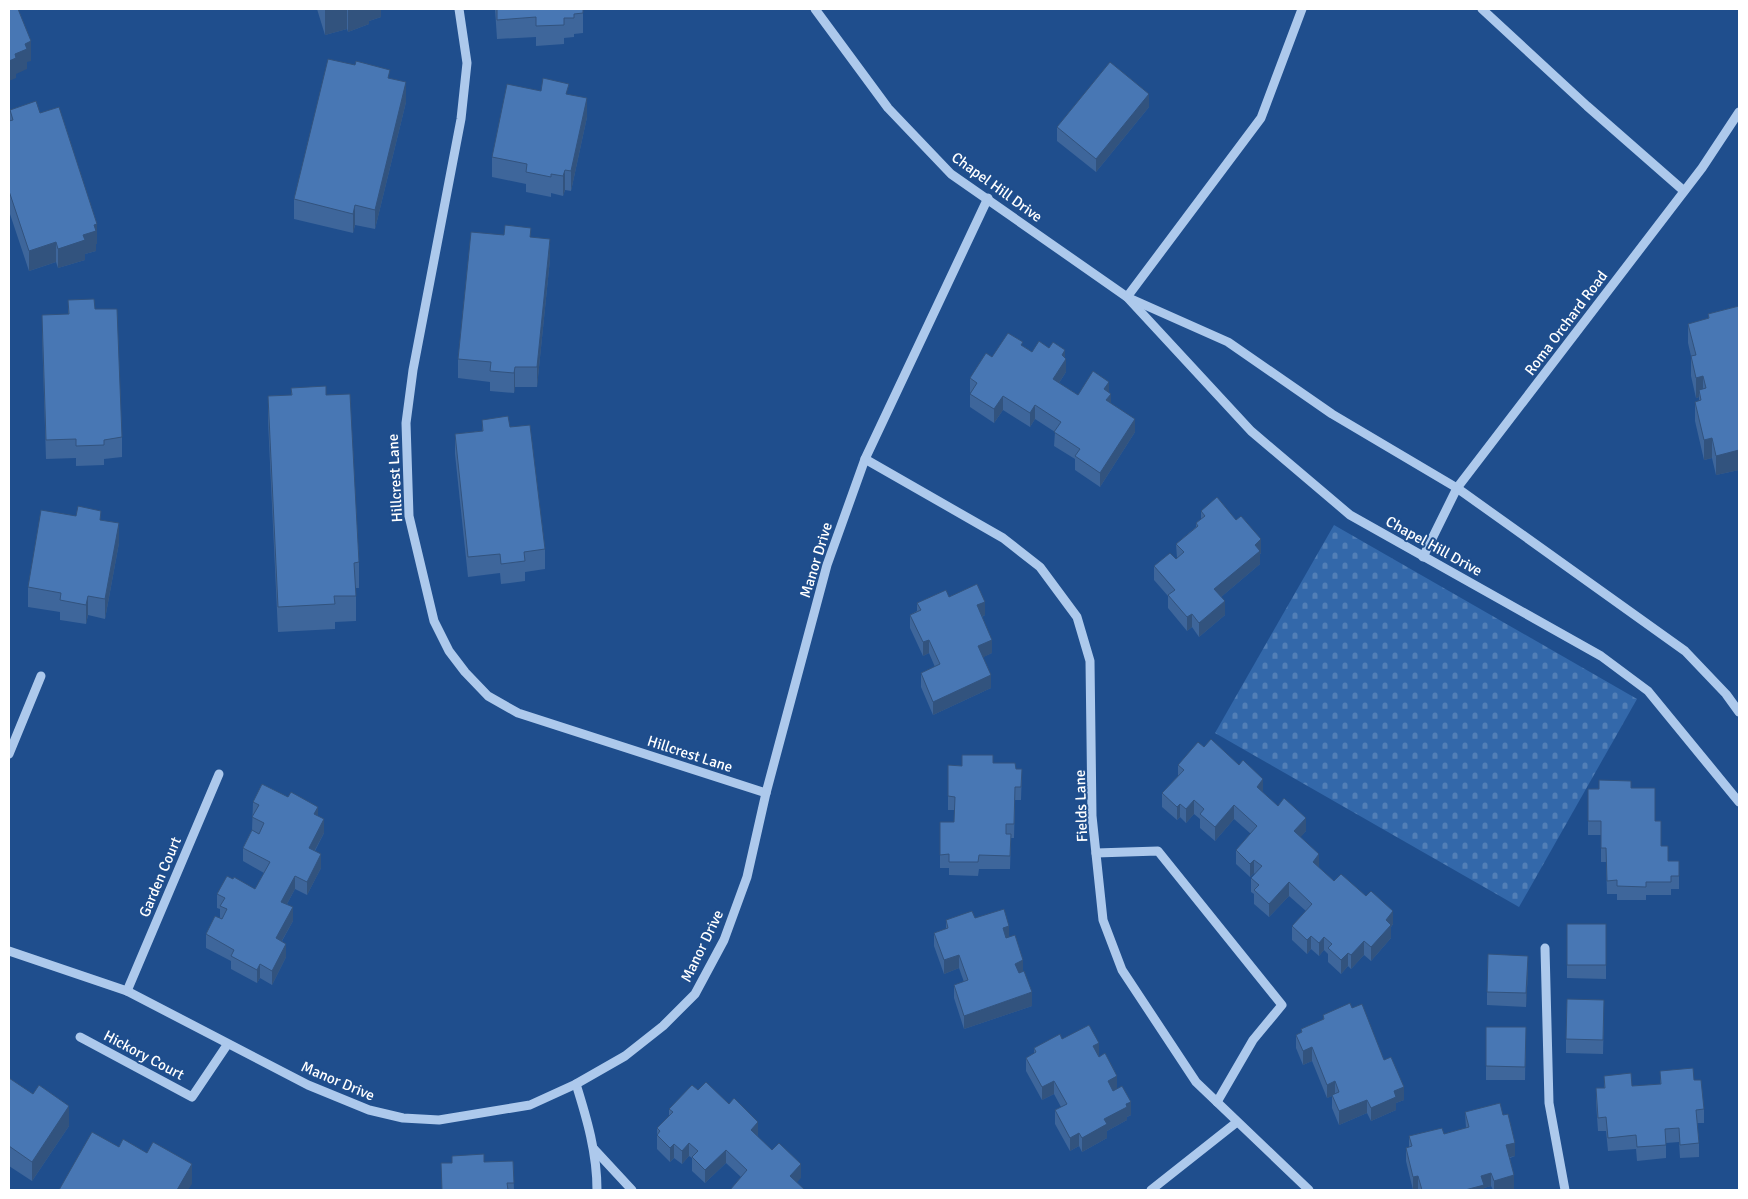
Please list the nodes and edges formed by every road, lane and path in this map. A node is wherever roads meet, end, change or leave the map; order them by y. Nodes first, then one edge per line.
1 (459, 9) edge
2 (815, 9) edge
3 (1302, 9) edge
4 (1482, 9) edge
5 (1739, 112) edge
6 (1684, 191) junction
7 (988, 198) junction
8 (1127, 297) junction
9 (865, 460) junction
10 (1456, 488) junction
11 (1423, 556) junction
12 (41, 676) dead end
13 (1739, 712) edge
14 (9, 754) edge
15 (219, 774) dead end
16 (766, 793) junction
17 (1739, 802) edge
18 (1096, 853) junction
19 (1545, 948) dead end
20 (9, 951) edge
21 (127, 991) junction
22 (80, 1037) dead end
23 (227, 1045) junction
24 (576, 1084) junction
25 (1217, 1102) junction
26 (1237, 1122) junction
27 (594, 1149) junction
28 (597, 1190) edge
29 (632, 1190) edge
30 (1151, 1190) edge
31 (1309, 1190) edge
32 (1565, 1190) edge

1 - 16 street, Hillcrest Lane
2 - 7 street, Chapel Hill Drive
3 - 8 street
4 - 6 street
5 - 6 street, Roma Orchard Road
6 - 10 street, Roma Orchard Road
7 - 8 street, Chapel Hill Drive
7 - 9 street, Manor Drive
8 - 10 street, Chapel Hill Drive
8 - 11 street, Chapel Hill Drive
9 - 16 street, Manor Drive
9 - 18 street, Fields Lane
10 - 11 street, Roma Orchard Road
10 - 13 street, Chapel Hill Drive
11 - 17 street, Chapel Hill Drive
12 - 14 street
15 - 21 street, Garden Court
16 - 24 street, Manor Drive
18 - 25 street, Fields Lane
18 - 25 street
19 - 32 street
20 - 21 street, Manor Drive
21 - 23 street, Manor Drive
22 - 23 street, Hickory Court
23 - 24 street, Manor Drive
24 - 27 street
25 - 26 street, Fields Lane
26 - 30 street
26 - 31 street, Fields Lane
27 - 28 street
27 - 29 street

